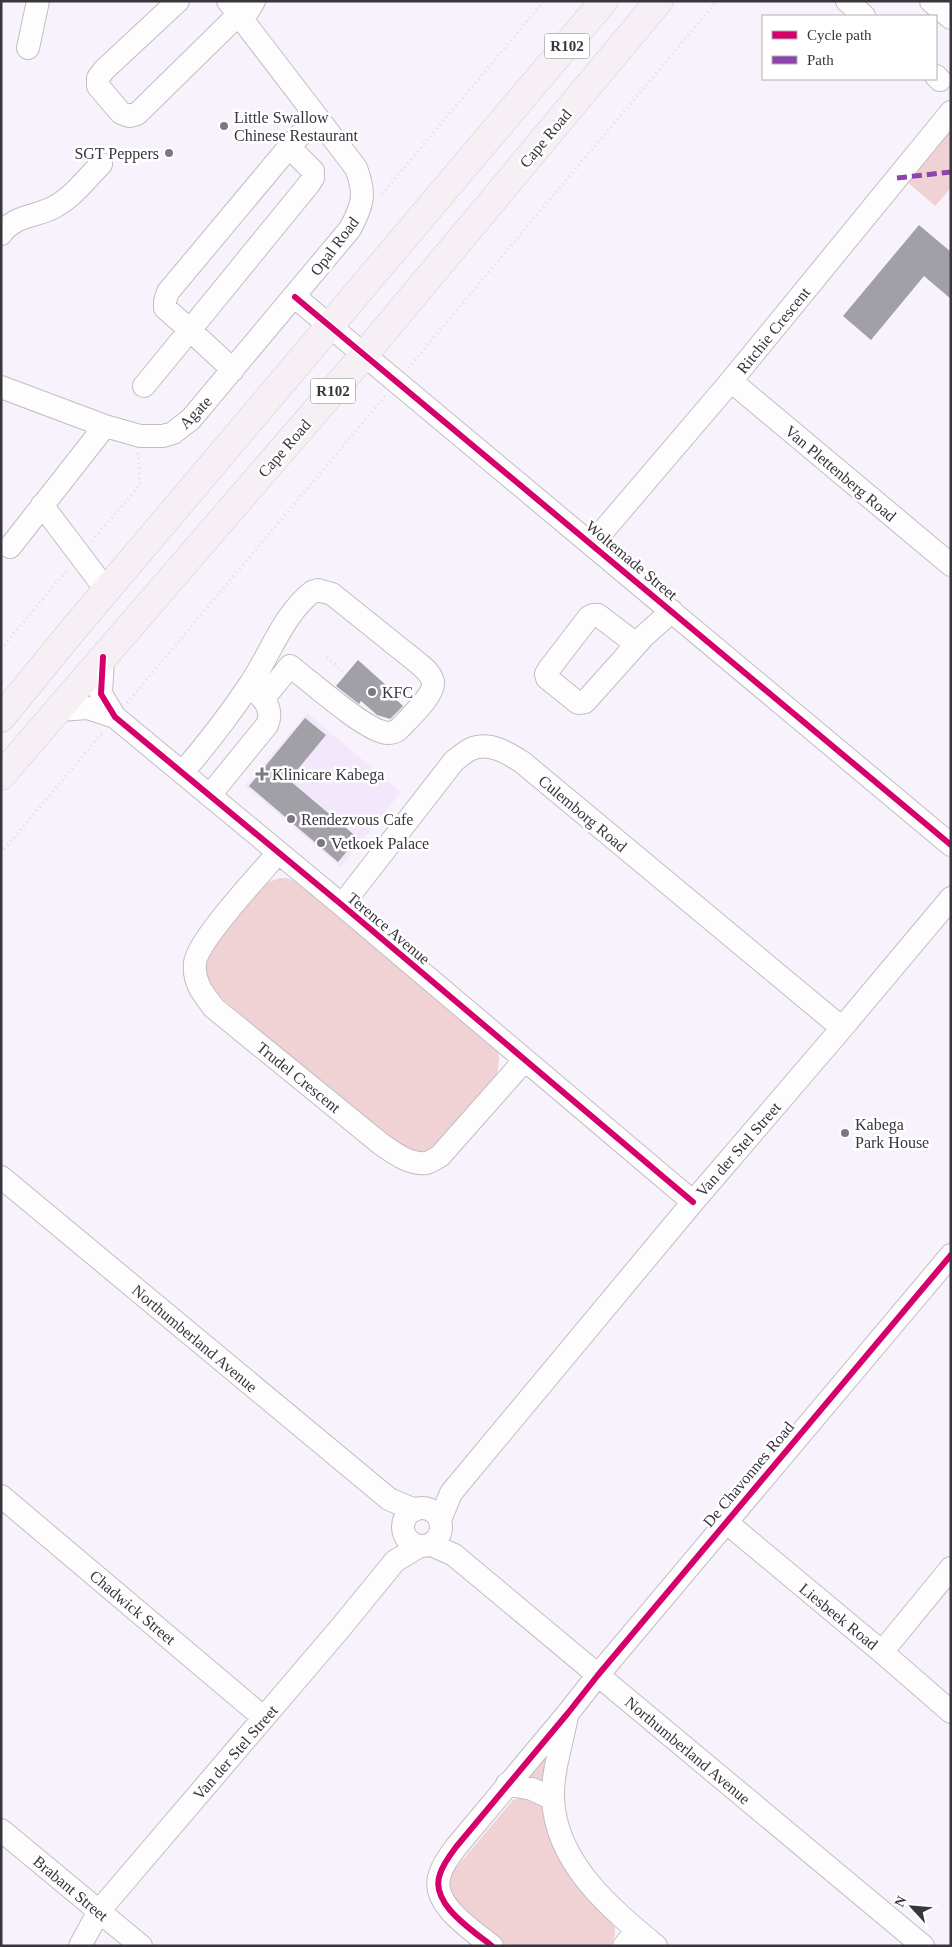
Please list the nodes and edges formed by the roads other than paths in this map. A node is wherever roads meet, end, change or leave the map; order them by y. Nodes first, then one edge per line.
1 (38, 1) edge
2 (178, 1) edge
3 (604, 1) edge
4 (658, 1) edge
5 (847, 1) edge
6 (931, 1) edge
7 (241, 10) edge
8 (863, 15) edge
9 (951, 18) edge
10 (28, 48) dead end
11 (951, 112) edge
12 (317, 117) junction
13 (289, 147) junction
14 (101, 164) dead end
15 (1, 234) edge
16 (295, 297) junction
17 (330, 327) junction
18 (190, 330) junction
19 (364, 355) junction
20 (233, 370) junction
21 (731, 381) junction
22 (144, 386) dead end
23 (1, 387) edge
24 (105, 426) junction
25 (42, 505) junction
26 (592, 544) junction
27 (10, 547) dead end
28 (951, 565) edge
29 (107, 591) junction
30 (672, 611) junction
31 (636, 644) dead end
32 (103, 657) junction
33 (256, 692) junction
34 (59, 710) junction
35 (115, 717) junction
36 (1, 718) edge
37 (183, 772) junction
38 (1, 776) edge
39 (210, 795) junction
40 (951, 844) edge
41 (278, 853) junction
42 (951, 898) edge
43 (342, 905) junction
44 (842, 1028) junction
45 (524, 1061) junction
46 (1, 1177) edge
47 (692, 1202) junction
48 (951, 1255) edge
49 (1, 1496) edge
50 (726, 1522) junction
51 (422, 1527) junction
52 (951, 1568) edge
53 (882, 1652) junction
54 (598, 1675) junction
55 (951, 1712) edge
56 (568, 1713) junction
57 (264, 1718) junction
58 (507, 1784) junction
59 (553, 1799) junction
60 (1, 1830) edge
61 (99, 1911) junction
62 (630, 1938) edge
63 (80, 1946) edge
64 (140, 1946) edge
65 (492, 1946) edge
66 (656, 1946) edge
67 (922, 1946) edge

1 - 10 street
2 - 7 street
3 - 17 main road, R102
4 - 19 main road, Cape Road / R102
5 - 8 street
6 - 9 street
7 - 12 street, Opal Road
11 - 21 street, Ritchie Crescent
12 - 13 street
12 - 16 street, Opal Road
13 - 18 street
13 - 18 street
14 - 15 street
16 - 17 street, Woltemade Street
16 - 20 street, Agate
17 - 19 street, Woltemade Street
17 - 29 main road, R102
18 - 20 street
18 - 22 street
19 - 26 street, Woltemade Street
19 - 32 main road, Cape Road / R102
20 - 24 street, Agate
21 - 26 street, Ritchie Crescent
21 - 28 street, Van Plettenberg Road
23 - 24 street, Agate
24 - 25 street
25 - 27 street
25 - 29 street
26 - 30 street, Woltemade Street
29 - 36 main road, R102
30 - 31 street
30 - 40 street, Woltemade Street
32 - 34 main road, Cape Road / R102
32 - 35 street, Terence Avenue
33 - 33 street
33 - 37 street
33 - 39 street
34 - 35 street, Terence Avenue
34 - 38 main road, Cape Road / R102
35 - 37 street, Terence Avenue
37 - 39 street, Terence Avenue
39 - 41 street, Terence Avenue
41 - 43 street, Terence Avenue
41 - 45 street, Trudel Crescent
42 - 44 street, Van der Stel Street
43 - 44 street, Culemborg Road
43 - 45 street, Terence Avenue
44 - 47 street, Van der Stel Street
45 - 47 street, Terence Avenue
46 - 51 street, Northumberland Avenue
47 - 51 street, Van der Stel Street
48 - 50 street, De Chavonnes Road
49 - 57 street, Chadwick Street
50 - 53 street, Liesbeek Road
50 - 54 street, De Chavonnes Road
51 - 54 street, Northumberland Avenue
51 - 57 street, Van der Stel Street
52 - 53 street
53 - 55 street, Liesbeek Road
54 - 56 street, De Chavonnes Road
54 - 67 street, Northumberland Avenue
56 - 58 street
56 - 59 street, De Chavonnes Road
57 - 61 street, Van der Stel Street
58 - 59 street
58 - 65 street
59 - 62 street, De Chavonnes Road
60 - 61 street, Brabant Street
61 - 63 street, Van der Stel Street
61 - 64 street, Brabant Street
62 - 66 street, De Chavonnes Road

